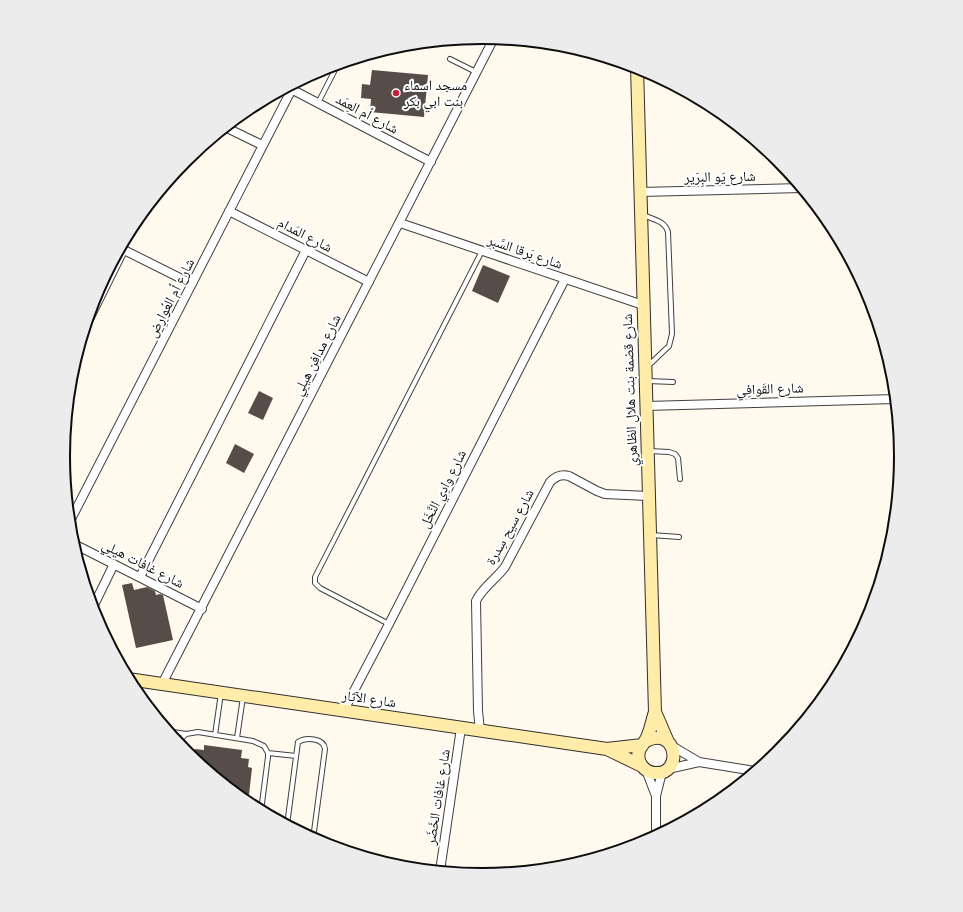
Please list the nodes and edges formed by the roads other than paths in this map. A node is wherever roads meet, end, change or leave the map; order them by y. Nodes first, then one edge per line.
1 (491, 44) edge
2 (450, 59) dead end
3 (334, 71) edge
4 (477, 73) junction
5 (637, 74) edge
6 (296, 88) edge
7 (290, 91) edge
8 (318, 103) junction
9 (230, 130) edge
10 (262, 145) junction
11 (431, 162) junction
12 (794, 188) edge
13 (640, 192) junction
14 (229, 211) junction
15 (641, 214) junction
16 (400, 223) junction
17 (125, 250) edge
18 (306, 250) junction
19 (482, 251) junction
20 (564, 279) junction
21 (369, 282) junction
22 (192, 284) junction
23 (642, 305) junction
24 (645, 375) junction
25 (673, 382) dead end
26 (890, 399) edge
27 (646, 406) junction
28 (647, 451) junction
29 (680, 479) dead end
30 (648, 496) junction
31 (74, 514) edge
32 (649, 535) junction
33 (679, 537) dead end
34 (80, 547) edge
35 (114, 564) junction
36 (140, 577) junction
37 (96, 601) edge
38 (202, 609) junction
39 (389, 624) junction
40 (136, 680) edge
41 (162, 684) junction
42 (222, 693) junction
43 (243, 696) junction
44 (344, 710) junction
45 (655, 712) junction
46 (461, 728) junction
47 (480, 731) junction
48 (176, 732) edge
49 (186, 734) junction
50 (215, 735) junction
51 (182, 738) edge
52 (237, 738) junction
53 (644, 743) junction
54 (670, 744) junction
55 (607, 749) junction
56 (268, 753) junction
57 (296, 756) junction
58 (699, 762) junction
59 (644, 768) junction
60 (665, 770) junction
61 (748, 770) edge
62 (656, 796) junction
63 (262, 805) edge
64 (288, 820) edge
65 (656, 830) edge
66 (314, 832) edge
67 (441, 865) edge

1 - 4 street, شارع مدافِن هيلي
2 - 4 lane
3 - 8 lane
4 - 11 street, شارع مدافِن هيلي
5 - 13 street, شارع قضمة بنت هلال الظاهري
6 - 8 street, شارع أم العِمَد
7 - 10 street, شارع أم العُوارِض
8 - 11 street, شارع أم العِمَد
9 - 10 street
10 - 14 street, شارع أم العُوارِض
11 - 16 street, شارع مدافِن هيلي
12 - 13 street, شارع يَو البِرَير
13 - 15 street, شارع قضمة بنت هلال الظاهري
14 - 18 street, شارع المَدام
14 - 22 street, شارع أم العُوارِض
15 - 23 street, شارع قضمة بنت هلال الظاهري
15 - 24 lane
16 - 19 street, شارع بَرقا السَّبر
16 - 21 street, شارع مدافِن هيلي
17 - 22 street
18 - 21 street, شارع المَدام
18 - 36 street
19 - 20 street, شارع بَرقا السَّبر
19 - 39 lane
20 - 23 street, شارع بَرقا السَّبر
20 - 39 street, شارع وادِي النَّخَل
21 - 38 street, شارع مدافِن هيلي
22 - 31 street, شارع أم العُوارِض
23 - 24 street, شارع قضمة بنت هلال الظاهري
24 - 25 lane
24 - 27 street, شارع قضمة بنت هلال الظاهري
26 - 27 street, شارع القَوافِي
27 - 28 street, شارع قضمة بنت هلال الظاهري
28 - 29 lane
28 - 30 street, شارع قضمة بنت هلال الظاهري
30 - 32 street, شارع قضمة بنت هلال الظاهري
30 - 47 street, شارع سيح سِدرة
32 - 33 lane
32 - 45 street, شارع قضمة بنت هلال الظاهري
34 - 35 street, شارع غافات هيلي
35 - 36 street, شارع غافات هيلي
35 - 37 street
36 - 38 street, شارع غافات هيلي
38 - 41 street, شارع مدافِن هيلي
39 - 44 street, شارع وادِي النَّخَل
40 - 41 street, شارع الآثار
41 - 42 street, شارع الآثار
42 - 43 street, شارع الآثار
42 - 50 lane
43 - 44 street, شارع الآثار
43 - 52 lane
44 - 46 street, شارع الآثار
45 - 53 street, شارع قضمة بنت هلال الظاهري
45 - 54 street, شارع قضمة بنت هلال الظاهري
46 - 47 street, شارع الآثار
46 - 67 street, شارع غافات الخَضَر
47 - 55 street, شارع الآثار
48 - 49 lane
49 - 50 lane
49 - 51 lane
50 - 52 lane
52 - 56 lane
53 - 54 street
53 - 55 street, شارع الآثار
53 - 59 street
54 - 58 street
54 - 60 street
55 - 59 street, شارع الآثار
56 - 57 lane
56 - 63 lane
57 - 64 lane
57 - 66 lane
58 - 60 street
58 - 61 street
59 - 60 street
59 - 62 street
60 - 62 street
62 - 65 street

